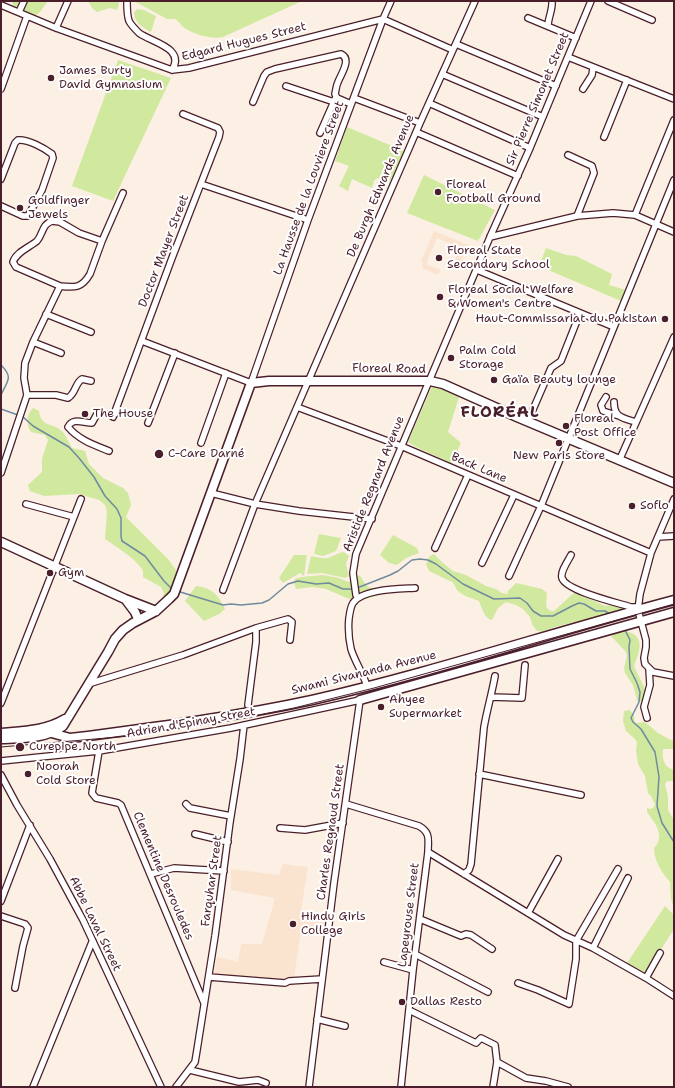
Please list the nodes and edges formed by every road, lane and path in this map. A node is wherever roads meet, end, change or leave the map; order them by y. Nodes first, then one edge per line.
1 (24, 1) edge
2 (68, 1) edge
3 (391, 1) edge
4 (475, 1) edge
5 (591, 1) edge
6 (608, 1) edge
7 (127, 2) edge
8 (552, 4) dead end
9 (1, 5) edge
10 (19, 12) junction
11 (27, 16) junction
12 (528, 18) dead end
13 (383, 19) junction
14 (652, 20) dead end
15 (548, 26) junction
16 (56, 28) junction
17 (576, 38) junction
18 (456, 44) junction
19 (453, 50) junction
20 (568, 57) junction
21 (593, 68) junction
22 (172, 70) junction
23 (442, 74) junction
24 (627, 80) junction
25 (286, 86) dead end
26 (556, 86) junction
27 (1, 89) edge
28 (583, 89) dead end
29 (335, 98) junction
30 (674, 99) edge
31 (352, 101) junction
32 (252, 102) dead end
33 (429, 103) junction
34 (183, 114) dead end
35 (543, 117) junction
36 (674, 120) edge
37 (420, 123) junction
38 (416, 132) junction
39 (320, 133) dead end
40 (604, 138) dead end
41 (530, 148) junction
42 (568, 155) dead end
43 (518, 176) junction
44 (1, 179) edge
45 (674, 180) edge
46 (201, 184) junction
47 (123, 193) dead end
48 (1, 206) edge
49 (635, 214) junction
50 (577, 216) junction
51 (308, 220) junction
52 (656, 224) junction
53 (674, 232) edge
54 (490, 237) junction
55 (102, 241) junction
56 (477, 270) junction
57 (60, 286) junction
58 (580, 313) junction
59 (46, 314) junction
60 (614, 327) junction
61 (91, 332) dead end
62 (674, 337) edge
63 (142, 341) junction
64 (33, 342) junction
65 (61, 353) dead end
66 (175, 353) junction
67 (226, 373) junction
68 (430, 380) junction
69 (308, 381) junction
70 (90, 382) dead end
71 (251, 383) junction
72 (27, 395) junction
73 (606, 397) dead end
74 (614, 402) dead end
75 (297, 407) junction
76 (619, 416) junction
77 (528, 421) junction
78 (636, 422) junction
79 (148, 423) dead end
80 (568, 438) junction
81 (201, 443) dead end
82 (401, 446) junction
83 (109, 451) dead end
84 (3, 460) edge
85 (619, 461) junction
86 (1, 473) edge
87 (468, 475) junction
88 (674, 484) edge
89 (211, 493) junction
90 (514, 495) junction
91 (82, 499) dead end
92 (674, 500) edge
93 (26, 504) dead end
94 (255, 504) junction
95 (541, 506) junction
96 (74, 517) junction
97 (372, 519) junction
98 (658, 536) junction
99 (674, 536) edge
100 (1, 542) edge
101 (435, 548) dead end
102 (651, 552) junction
103 (571, 555) dead end
104 (482, 564) dead end
105 (54, 567) junction
106 (509, 576) dead end
107 (415, 588) dead end
108 (222, 590) dead end
109 (357, 596) junction
110 (125, 599) junction
111 (674, 600) edge
112 (638, 608) junction
113 (156, 611) junction
114 (674, 612) edge
115 (138, 619) junction
116 (638, 623) junction
117 (256, 628) junction
118 (290, 640) dead end
119 (525, 665) dead end
120 (649, 669) junction
121 (495, 676) dead end
122 (674, 676) edge
123 (88, 684) junction
124 (367, 686) junction
125 (492, 697) junction
126 (360, 700) junction
127 (1, 703) edge
128 (248, 705) dead end
129 (646, 718) dead end
130 (65, 722) junction
131 (244, 725) junction
132 (31, 731) junction
133 (1, 733) edge
134 (52, 733) junction
135 (64, 737) junction
136 (1, 739) edge
137 (99, 751) junction
138 (1, 761) edge
139 (479, 774) junction
140 (1, 775) edge
141 (580, 795) dead end
142 (186, 804) dead end
143 (346, 804) junction
144 (231, 816) junction
145 (343, 823) junction
146 (30, 825) junction
147 (280, 828) dead end
148 (195, 834) dead end
149 (228, 842) junction
150 (428, 852) junction
151 (558, 859) dead end
152 (618, 868) dead end
153 (224, 871) junction
154 (151, 874) junction
155 (464, 874) junction
156 (628, 878) dead end
157 (1, 901) edge
158 (528, 913) junction
159 (1, 916) edge
160 (420, 919) junction
161 (576, 941) junction
162 (92, 942) junction
163 (593, 948) junction
164 (492, 949) dead end
165 (660, 953) dead end
166 (415, 954) junction
167 (384, 962) dead end
168 (413, 970) junction
169 (209, 977) junction
170 (646, 978) junction
171 (322, 979) junction
172 (518, 983) dead end
173 (14, 988) dead end
174 (488, 992) dead end
175 (674, 996) edge
176 (204, 1003) junction
177 (409, 1010) junction
178 (318, 1019) junction
179 (345, 1026) dead end
180 (497, 1062) junction
181 (190, 1070) junction
182 (266, 1083) dead end
183 (33, 1087) edge
184 (161, 1087) edge
185 (176, 1087) edge
186 (309, 1087) edge
187 (401, 1087) edge
188 (493, 1087) edge
189 (568, 1087) edge

1 - 10 street
2 - 16 street
3 - 13 street, La Hausse de la Louviere Street
4 - 18 street, De Burgh Edwards Avenue
5 - 17 street, Sir Pierre Simonet Street
6 - 14 street
7 - 22 street
8 - 15 street
9 - 10 street, Edgard Hugues Street
10 - 11 street, Edgard Hugues Street
11 - 16 street, Edgard Hugues Street
11 - 27 street
12 - 15 street
13 - 19 street
13 - 22 street, Edgard Hugues Street
13 - 31 street, La Hausse de la Louviere Street
15 - 17 street
16 - 22 street, Edgard Hugues Street
17 - 20 street, Sir Pierre Simonet Street
18 - 19 street, De Burgh Edwards Avenue
18 - 26 street
19 - 23 street, De Burgh Edwards Avenue
20 - 21 street
20 - 26 street, Sir Pierre Simonet Street
21 - 24 street
21 - 28 street
23 - 33 street, De Burgh Edwards Avenue
23 - 35 street
24 - 30 street
24 - 40 street
25 - 29 street
26 - 35 street, Sir Pierre Simonet Street
29 - 31 street
29 - 32 street
29 - 39 street
31 - 37 street
31 - 51 street, La Hausse de la Louviere Street
33 - 37 street, De Burgh Edwards Avenue
33 - 41 street
34 - 46 street, Doctor Mayer Street
35 - 41 street, Sir Pierre Simonet Street
36 - 49 street
37 - 38 street, De Burgh Edwards Avenue
38 - 43 street
38 - 69 street, De Burgh Edwards Avenue
41 - 43 street, Sir Pierre Simonet Street
42 - 50 street
43 - 54 street, Sir Pierre Simonet Street
44 - 48 street
45 - 52 street
46 - 51 street
46 - 63 street, Doctor Mayer Street
47 - 55 street
49 - 50 street
49 - 52 street
50 - 54 street
51 - 71 street, La Hausse de la Louviere Street
52 - 53 street
52 - 60 street
54 - 56 street, Sir Pierre Simonet Street
55 - 57 street
55 - 57 street
56 - 58 street
56 - 68 street, Sir Pierre Simonet Street
57 - 59 street
58 - 60 street
58 - 77 street
59 - 61 street
59 - 64 street
60 - 80 street
62 - 78 street
63 - 66 street
63 - 83 street, Doctor Mayer Street
64 - 65 street
64 - 72 street
66 - 67 street
66 - 79 street
67 - 71 street
67 - 81 street
68 - 69 street, Floreal Road
68 - 77 street, Floreal Road
68 - 82 street, Aristide Regnard Avenue
69 - 71 street, Floreal Road
69 - 75 street, De Burgh Edwards Avenue
70 - 72 street
71 - 89 street
72 - 84 street
73 - 76 street
74 - 76 street
75 - 82 street, Back Lane
75 - 94 street, De Burgh Edwards Avenue
76 - 78 street
77 - 80 street, Floreal Road
78 - 85 street
80 - 85 street, Floreal Road
80 - 95 street
82 - 87 street, Back Lane
82 - 97 street, Aristide Regnard Avenue
84 - 86 street
85 - 88 street, Floreal Road
87 - 90 street, Back Lane
87 - 101 street
89 - 94 street
89 - 113 street
90 - 95 street, Back Lane
90 - 104 street
91 - 96 street
92 - 98 street
93 - 96 street
94 - 97 street
94 - 108 street, De Burgh Edwards Avenue
95 - 102 street, Back Lane
95 - 106 street
96 - 105 street
97 - 109 street, Aristide Regnard Avenue
98 - 99 street
98 - 102 street
100 - 105 street
102 - 112 street
103 - 112 street
105 - 110 street
105 - 127 street
107 - 109 street
109 - 124 street
110 - 113 street
110 - 115 street
111 - 112 street, Swami Sivananda Avenue
112 - 116 street
112 - 124 street, Swami Sivananda Avenue
113 - 115 street
114 - 116 street
115 - 123 street
116 - 120 street
116 - 126 street
117 - 118 street
117 - 123 street
117 - 128 street
119 - 125 street
120 - 122 street
120 - 129 street
121 - 125 street
123 - 130 street
124 - 135 street, Swami Sivananda Avenue
125 - 139 street
126 - 131 street, Adrien d'Epinay Street
126 - 143 street, Charles Regnaud Street
130 - 132 street
130 - 134 street
130 - 135 street
131 - 137 street, Adrien d'Epinay Street
131 - 144 street, Farquhar Street
132 - 133 street
132 - 134 street
134 - 135 street
134 - 136 street
137 - 138 street, Adrien d'Epinay Street
137 - 154 street, Clementine Desrouledes
139 - 141 street
139 - 155 street
140 - 146 street, Abbe Laval Street
142 - 144 street
143 - 145 street, Charles Regnaud Street
143 - 150 street, Lapeyrouse Street
144 - 149 street, Farquhar Street
145 - 147 street
145 - 171 street, Charles Regnaud Street
146 - 157 street
146 - 162 street, Abbe Laval Street
148 - 149 street
149 - 153 street, Farquhar Street
150 - 155 street
150 - 160 street, Lapeyrouse Street
151 - 158 street
152 - 161 street
153 - 154 street
153 - 169 street, Farquhar Street
154 - 176 street, Clementine Desrouledes
155 - 158 street
156 - 163 street
158 - 161 street
159 - 173 street
160 - 164 street
160 - 166 street, Lapeyrouse Street
161 - 163 street
161 - 172 street
162 - 183 street
162 - 184 street, Abbe Laval Street
163 - 170 street
165 - 170 street
166 - 168 street, Lapeyrouse Street
166 - 174 street
167 - 168 street
168 - 177 street, Lapeyrouse Street
169 - 171 street
169 - 176 street, Farquhar Street
170 - 175 street
171 - 178 street, Charles Regnaud Street
176 - 181 street, Farquhar Street
177 - 180 street
177 - 187 street, Lapeyrouse Street
178 - 179 street
178 - 186 street, Charles Regnaud Street
180 - 188 street
180 - 189 street
181 - 182 street
181 - 185 street, Farquhar Street

